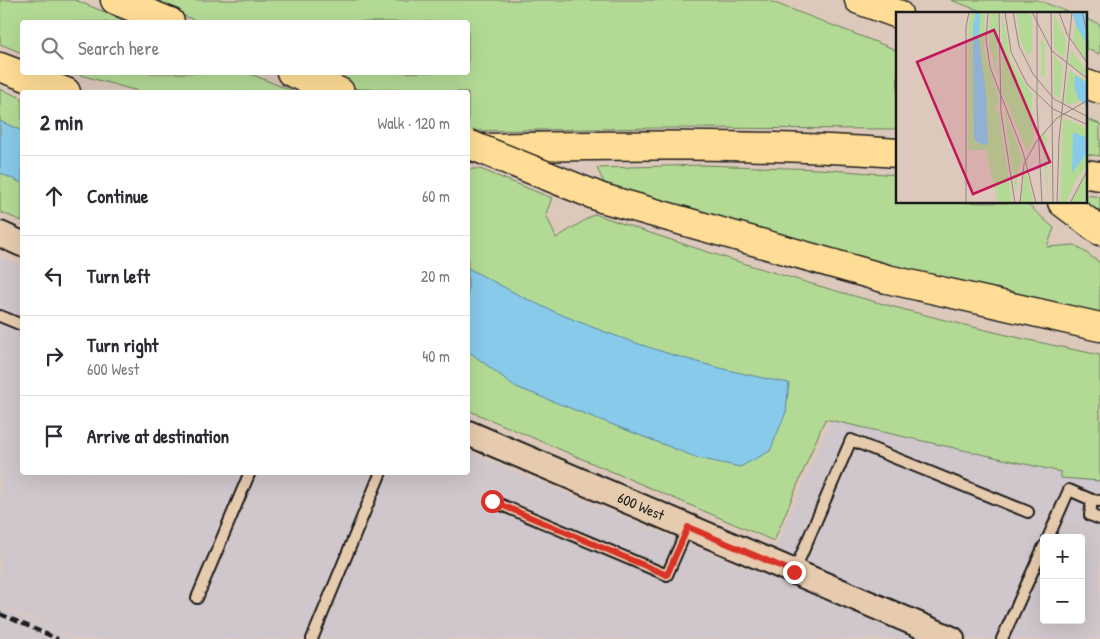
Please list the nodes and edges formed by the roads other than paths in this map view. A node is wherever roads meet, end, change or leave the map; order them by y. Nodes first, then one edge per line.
1 (116, 0) edge
2 (859, 0) edge
3 (895, 0) edge
4 (902, 12) edge
5 (896, 13) edge
6 (165, 20) edge
7 (0, 67) edge
8 (20, 75) edge
9 (21, 75) edge
10 (298, 75) edge
11 (61, 90) edge
12 (335, 90) edge
13 (470, 145) edge
14 (470, 148) edge
15 (896, 154) edge
16 (1065, 204) edge
17 (1100, 231) edge
18 (0, 234) edge
19 (20, 243) edge
20 (0, 316) edge
21 (20, 325) edge
22 (1100, 327) edge
23 (470, 434) edge
24 (249, 475) edge
25 (380, 475) edge
26 (1096, 500) edge
27 (492, 501) dead end
28 (1028, 512) dead end
29 (1100, 519) edge
30 (688, 527) junction
31 (1050, 534) edge
32 (1040, 555) edge
33 (794, 572) junction
34 (197, 598) dead end
35 (312, 639) edge
36 (952, 639) edge
37 (1002, 639) edge

1 - 6 highway
2 - 5 highway
3 - 4 highway
7 - 8 highway
9 - 11 highway
10 - 12 highway
13 - 22 highway, bridge
14 - 15 highway
16 - 17 highway
18 - 19 street
20 - 21 lane
23 - 30 street, 600 West
24 - 34 lane
25 - 35 lane
26 - 29 lane
26 - 31 lane
27 - 30 lane
28 - 33 lane
30 - 33 street, 600 West
32 - 37 lane
33 - 36 street, 600 West

